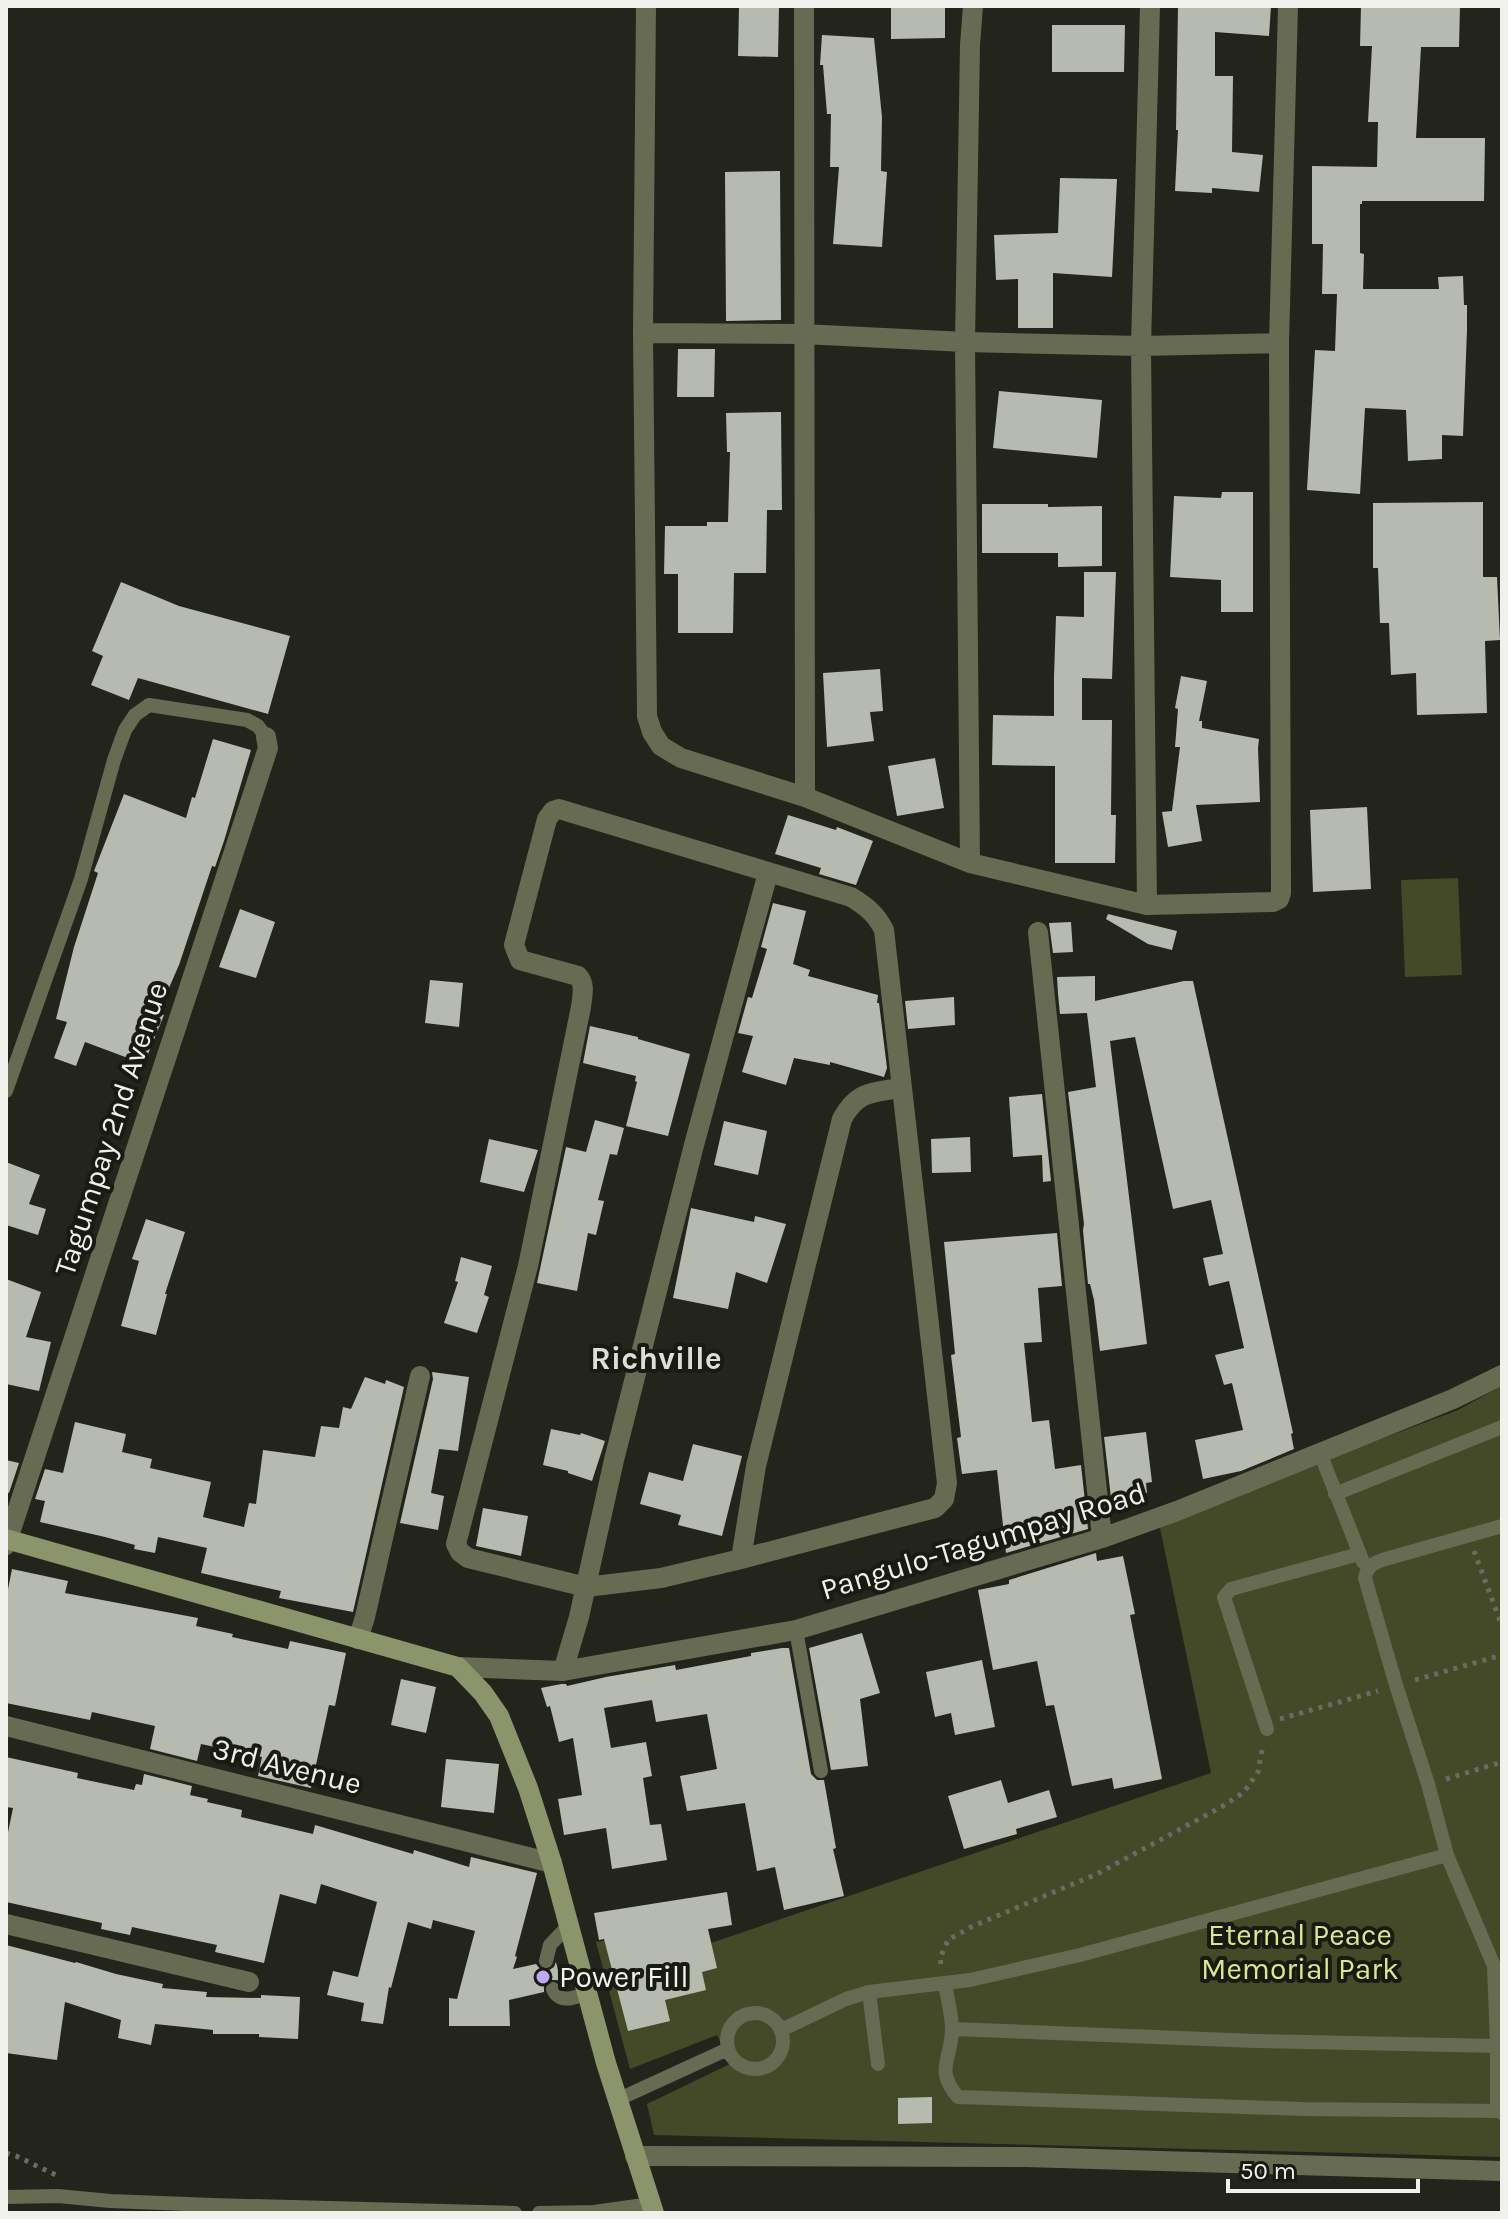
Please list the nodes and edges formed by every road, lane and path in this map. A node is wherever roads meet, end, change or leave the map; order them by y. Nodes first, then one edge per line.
1 (646, 6) edge
2 (804, 6) edge
3 (973, 6) edge
4 (1150, 6) edge
5 (1288, 6) edge
6 (643, 333) junction
7 (803, 334) junction
8 (965, 342) junction
9 (1279, 343) junction
10 (1141, 346) junction
11 (266, 737) joint
12 (805, 797) junction
13 (970, 863) junction
14 (768, 873) junction
15 (1147, 905) junction
16 (1038, 932) dead end
17 (900, 1088) junction
18 (6, 1091) edge
19 (1502, 1375) edge
20 (420, 1376) dead end
21 (1502, 1427) edge
22 (1320, 1453) junction
23 (1335, 1494) junction
24 (1502, 1526) edge
25 (1468, 1535) junction
26 (1102, 1538) junction
27 (7, 1541) edge
28 (1359, 1554) junction
29 (741, 1559) junction
30 (1366, 1570) junction
31 (586, 1587) junction
32 (1502, 1626) edge
33 (796, 1630) junction
34 (358, 1639) junction
35 (1502, 1655) edge
36 (458, 1667) junction
37 (563, 1671) junction
38 (1396, 1685) junction
39 (6, 1726) edge
40 (1267, 1729) junction
41 (1502, 1762) edge
42 (821, 1771) dead end
43 (1428, 1784) junction
44 (1447, 1855) junction
45 (552, 1863) junction
46 (6, 1924) edge
47 (569, 1925) junction
48 (546, 1961) dead end
49 (1498, 1966) edge
50 (249, 1982) dead end
51 (945, 1983) junction
52 (553, 1989) dead end
53 (869, 1992) junction
54 (588, 1993) junction
55 (952, 2029) junction
56 (781, 2030) junction
57 (1500, 2046) edge
58 (728, 2049) junction
59 (878, 2064) dead end
60 (619, 2099) junction
61 (1501, 2112) edge
62 (635, 2156) junction
63 (1502, 2171) edge
64 (6, 2197) edge
65 (650, 2201) edge
66 (515, 2213) edge
67 (539, 2213) edge

1 - 6 street
2 - 7 street
3 - 8 street
4 - 10 street
5 - 9 street
6 - 7 street
6 - 12 street
7 - 8 street
7 - 12 street
8 - 10 street
8 - 13 street
9 - 10 street
9 - 15 street
10 - 15 street
11 - 18 lane
11 - 27 street, Tagumpay 2nd Avenue
12 - 13 street
13 - 15 street
14 - 17 street
14 - 31 street
14 - 31 street
16 - 26 street
17 - 29 street
17 - 29 street
19 - 22 street, Pangulo-Tagumpay Road
20 - 34 street
21 - 23 lane
22 - 23 lane
22 - 26 street, Pangulo-Tagumpay Road
23 - 28 lane
24 - 25 lane
25 - 30 lane
25 - 32 path
26 - 33 street, Pangulo-Tagumpay Road
27 - 34 main road
28 - 30 lane
28 - 40 lane
29 - 31 street
30 - 38 lane
31 - 37 street
33 - 37 street, Pangulo-Tagumpay Road
33 - 42 lane
34 - 36 main road
35 - 38 path
36 - 37 street, Pangulo-Tagumpay Road
36 - 45 main road
38 - 40 path
38 - 43 lane
39 - 45 street, 3rd Avenue
40 - 51 path
41 - 43 path
43 - 44 lane
44 - 49 lane
44 - 51 lane
45 - 47 main road
46 - 50 street
47 - 48 lane
47 - 54 main road
49 - 57 lane
51 - 53 lane
51 - 55 lane
52 - 54 lane
53 - 56 lane
53 - 59 lane
54 - 60 main road
55 - 57 lane
55 - 61 lane
56 - 58 lane
56 - 58 lane
57 - 61 lane
58 - 60 lane
60 - 62 main road
62 - 63 street
62 - 65 main road
64 - 66 lane
65 - 67 lane

